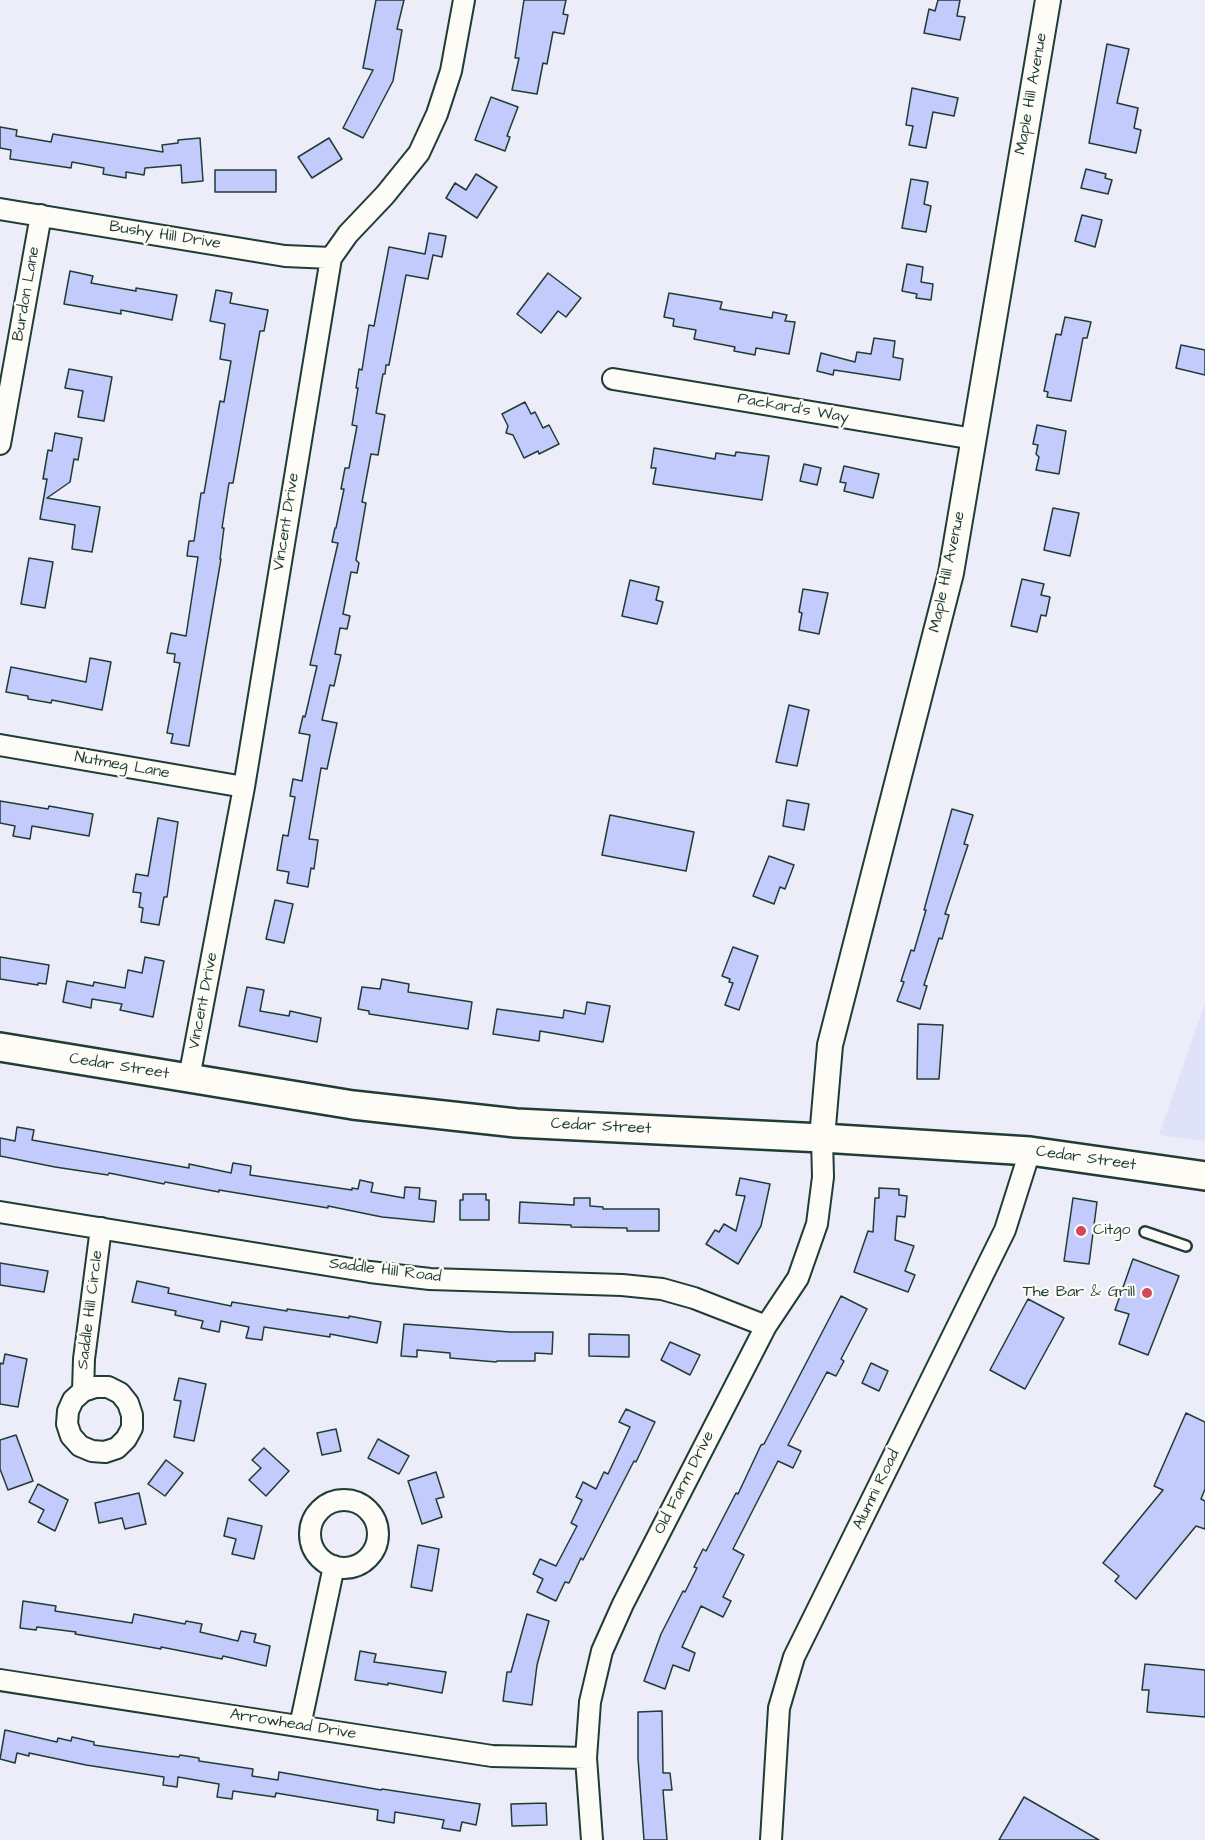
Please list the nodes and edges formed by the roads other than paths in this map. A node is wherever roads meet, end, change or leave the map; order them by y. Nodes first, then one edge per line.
1 (464, 0) edge
2 (1048, 0) edge
3 (0, 209) edge
4 (41, 215) junction
5 (331, 258) junction
6 (613, 378) dead end
7 (974, 439) junction
8 (0, 444) edge
9 (0, 745) edge
10 (244, 787) junction
11 (0, 1047) edge
12 (189, 1078) junction
13 (822, 1138) junction
14 (1030, 1151) junction
15 (1205, 1176) edge
16 (0, 1212) edge
17 (101, 1228) junction
18 (1145, 1232) dead end
19 (1186, 1246) dead end
20 (766, 1326) junction
21 (83, 1391) dead end
22 (334, 1566) dead end
23 (0, 1680) edge
24 (300, 1726) junction
25 (586, 1758) junction
26 (591, 1840) edge
27 (771, 1840) edge

1 - 5 street, Vincent Drive
2 - 7 street, Maple Hill Avenue
3 - 4 street, Bushy Hill Drive
4 - 5 street, Bushy Hill Drive
4 - 8 street, Burdon Lane
5 - 10 street, Vincent Drive
6 - 7 street, Packard's Way
7 - 13 street, Maple Hill Avenue
9 - 10 street, Nutmeg Lane
10 - 12 street, Vincent Drive
11 - 12 main road, Cedar Street
12 - 13 main road, Cedar Street
13 - 14 main road, Cedar Street
13 - 20 street, Old Farm Drive
14 - 15 main road, Cedar Street
14 - 27 street, Alumni Road
16 - 17 street, Saddle Hill Road
17 - 20 street, Saddle Hill Road
17 - 21 street, Saddle Hill Circle
18 - 19 lane
20 - 25 street, Old Farm Drive
22 - 24 street
23 - 24 street, Arrowhead Drive
24 - 25 street, Arrowhead Drive
25 - 26 street, Old Farm Drive

